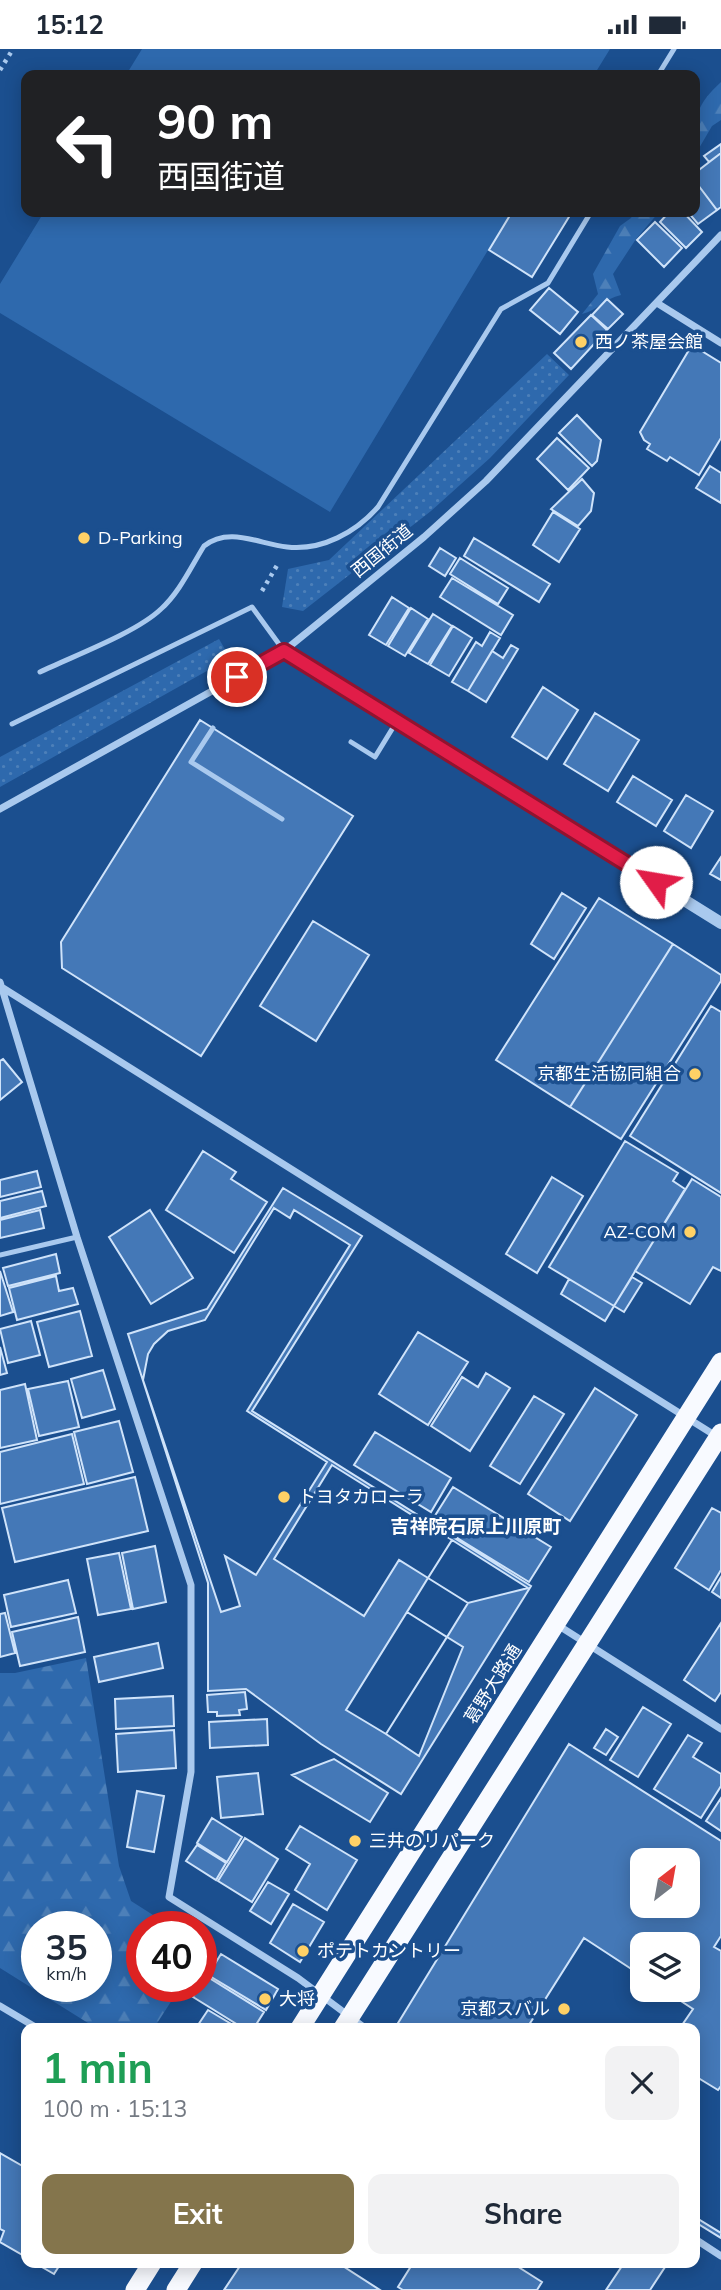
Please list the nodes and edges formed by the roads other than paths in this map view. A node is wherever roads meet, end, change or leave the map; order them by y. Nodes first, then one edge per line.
1 (674, 49) edge
2 (661, 70) edge
3 (588, 217) edge
4 (721, 235) edge
5 (657, 303) junction
6 (721, 343) edge
7 (284, 651) junction
8 (40, 672) dead end
9 (397, 721) junction
10 (12, 724) dead end
11 (213, 728) dead end
12 (351, 742) dead end
13 (0, 809) edge
14 (282, 819) dead end
15 (721, 923) edge
16 (1, 985) edge
17 (77, 1237) junction
18 (0, 1255) edge
19 (721, 1362) edge
20 (686, 1417) junction
21 (720, 1435) edge
22 (556, 1623) junction
23 (588, 1645) junction
24 (721, 1729) edge
25 (321, 1996) junction
26 (0, 2006) edge
27 (29, 2023) edge
28 (303, 2023) edge
29 (350, 2023) edge
30 (353, 2023) edge
31 (700, 2242) edge
32 (721, 2256) edge
33 (149, 2268) edge
34 (190, 2268) edge
35 (135, 2290) edge
36 (176, 2290) edge

1 - 2 lane
3 - 8 lane
4 - 5 street, 西国街道
5 - 6 street
5 - 7 street, 西国街道
7 - 9 street
7 - 10 lane
7 - 13 street, 西国街道
9 - 12 lane
9 - 15 street
11 - 14 lane
16 - 17 street
16 - 20 street
17 - 18 lane
17 - 25 street
19 - 20 highway, 葛野大路通
20 - 21 street
20 - 22 highway, 葛野大路通
21 - 23 highway
22 - 23 street
22 - 25 highway, 葛野大路通
23 - 24 street
23 - 30 highway
25 - 28 highway, 葛野大路通
25 - 29 street
26 - 27 street
31 - 32 street
33 - 35 highway
34 - 36 highway

